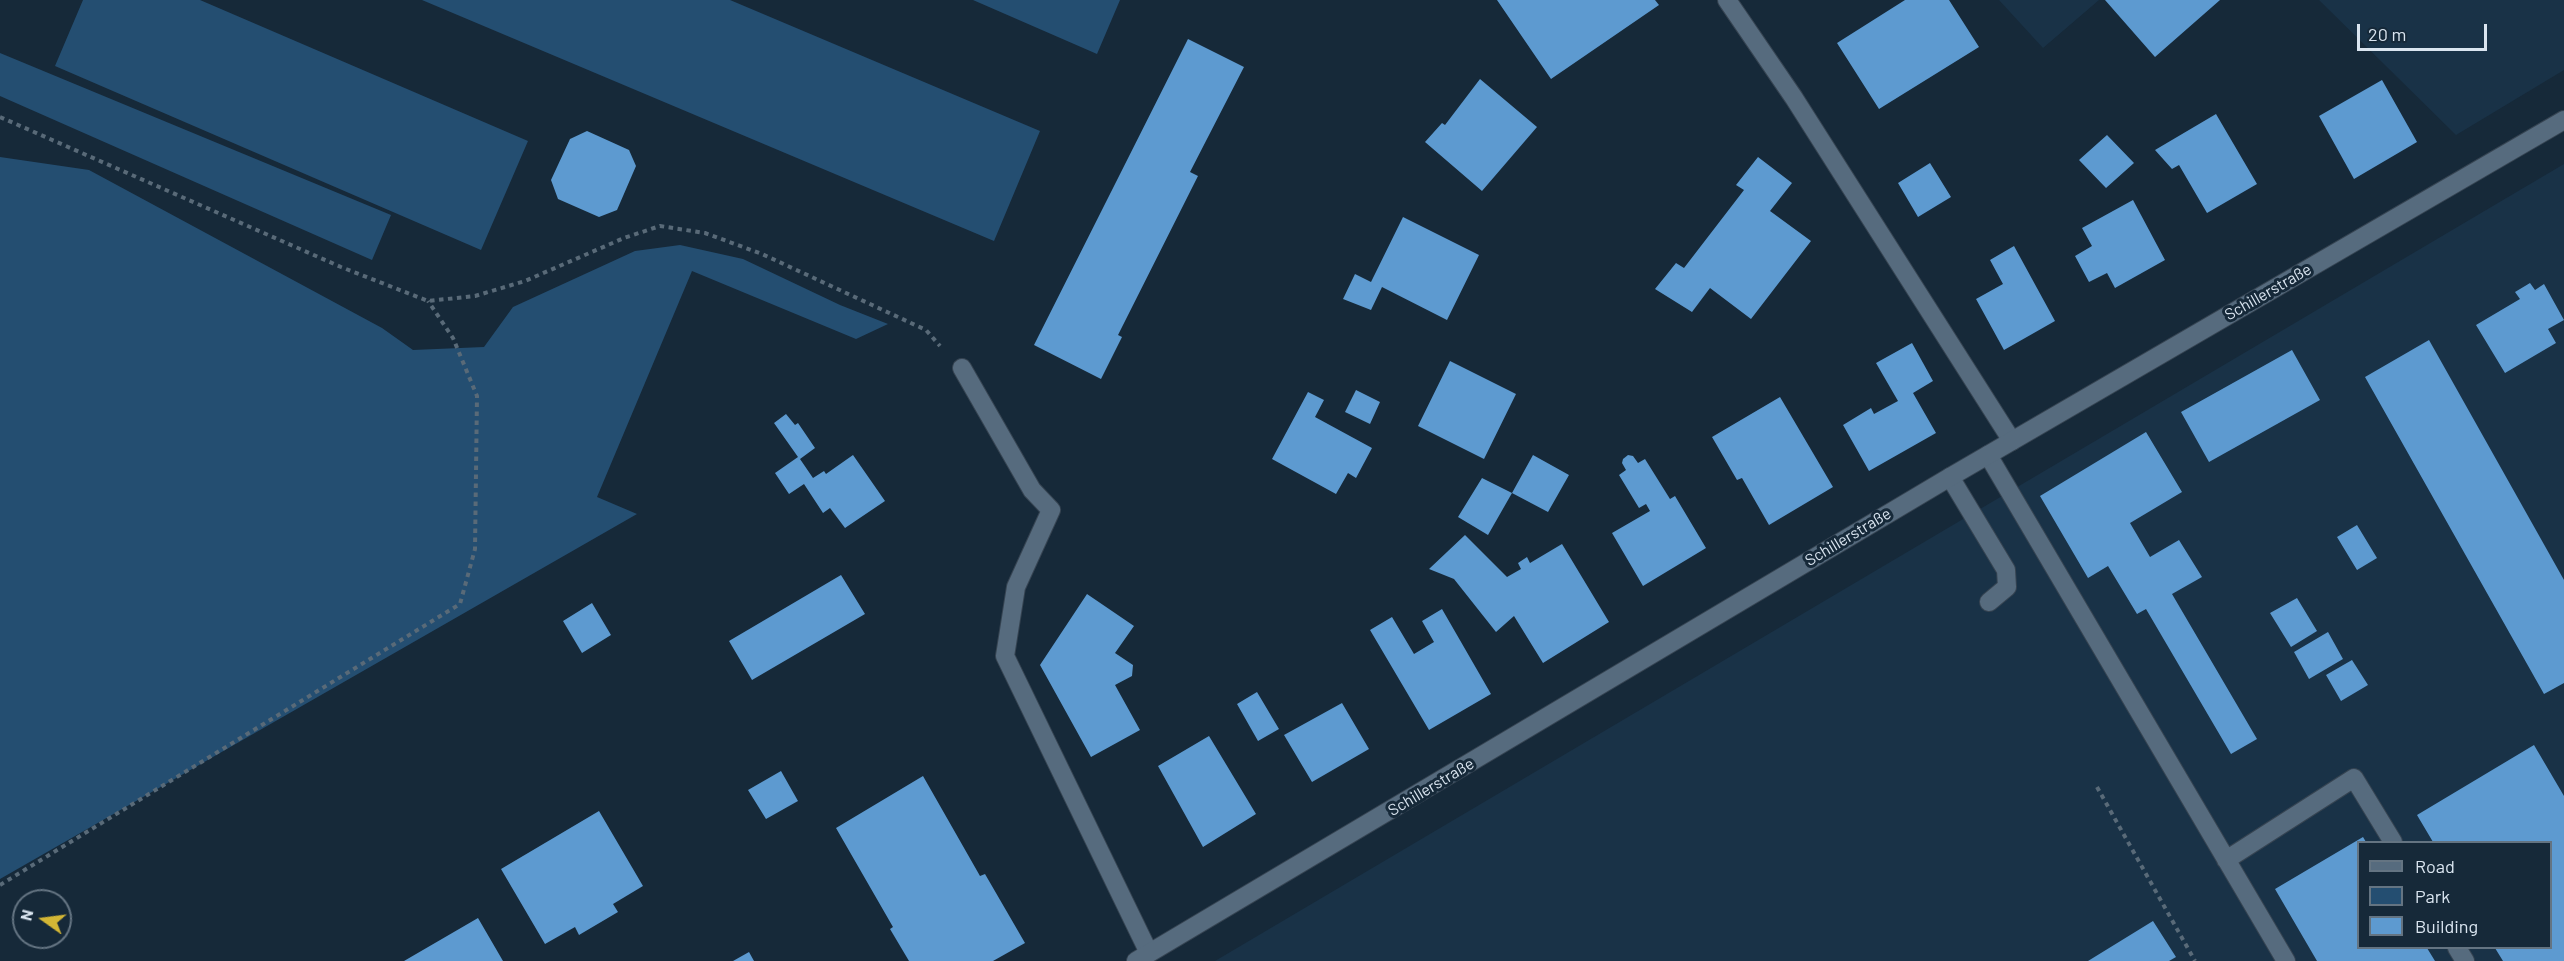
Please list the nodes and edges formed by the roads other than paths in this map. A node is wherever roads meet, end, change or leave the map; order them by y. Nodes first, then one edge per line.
1 (1727, 0) edge
2 (2564, 120) edge
3 (962, 368) road end
4 (2012, 441) junction
5 (1988, 455) junction
6 (1950, 477) junction
7 (1989, 602) dead end
8 (2392, 841) edge
9 (2226, 860) junction
10 (1143, 957) edge
11 (2286, 961) edge

1 - 4 street
2 - 4 street, Schillerstraße
3 - 10 street
4 - 5 street, Schillerstraße
5 - 6 street, Schillerstraße
5 - 9 street
6 - 7 street
6 - 10 street, Schillerstraße
8 - 9 street
9 - 11 street

